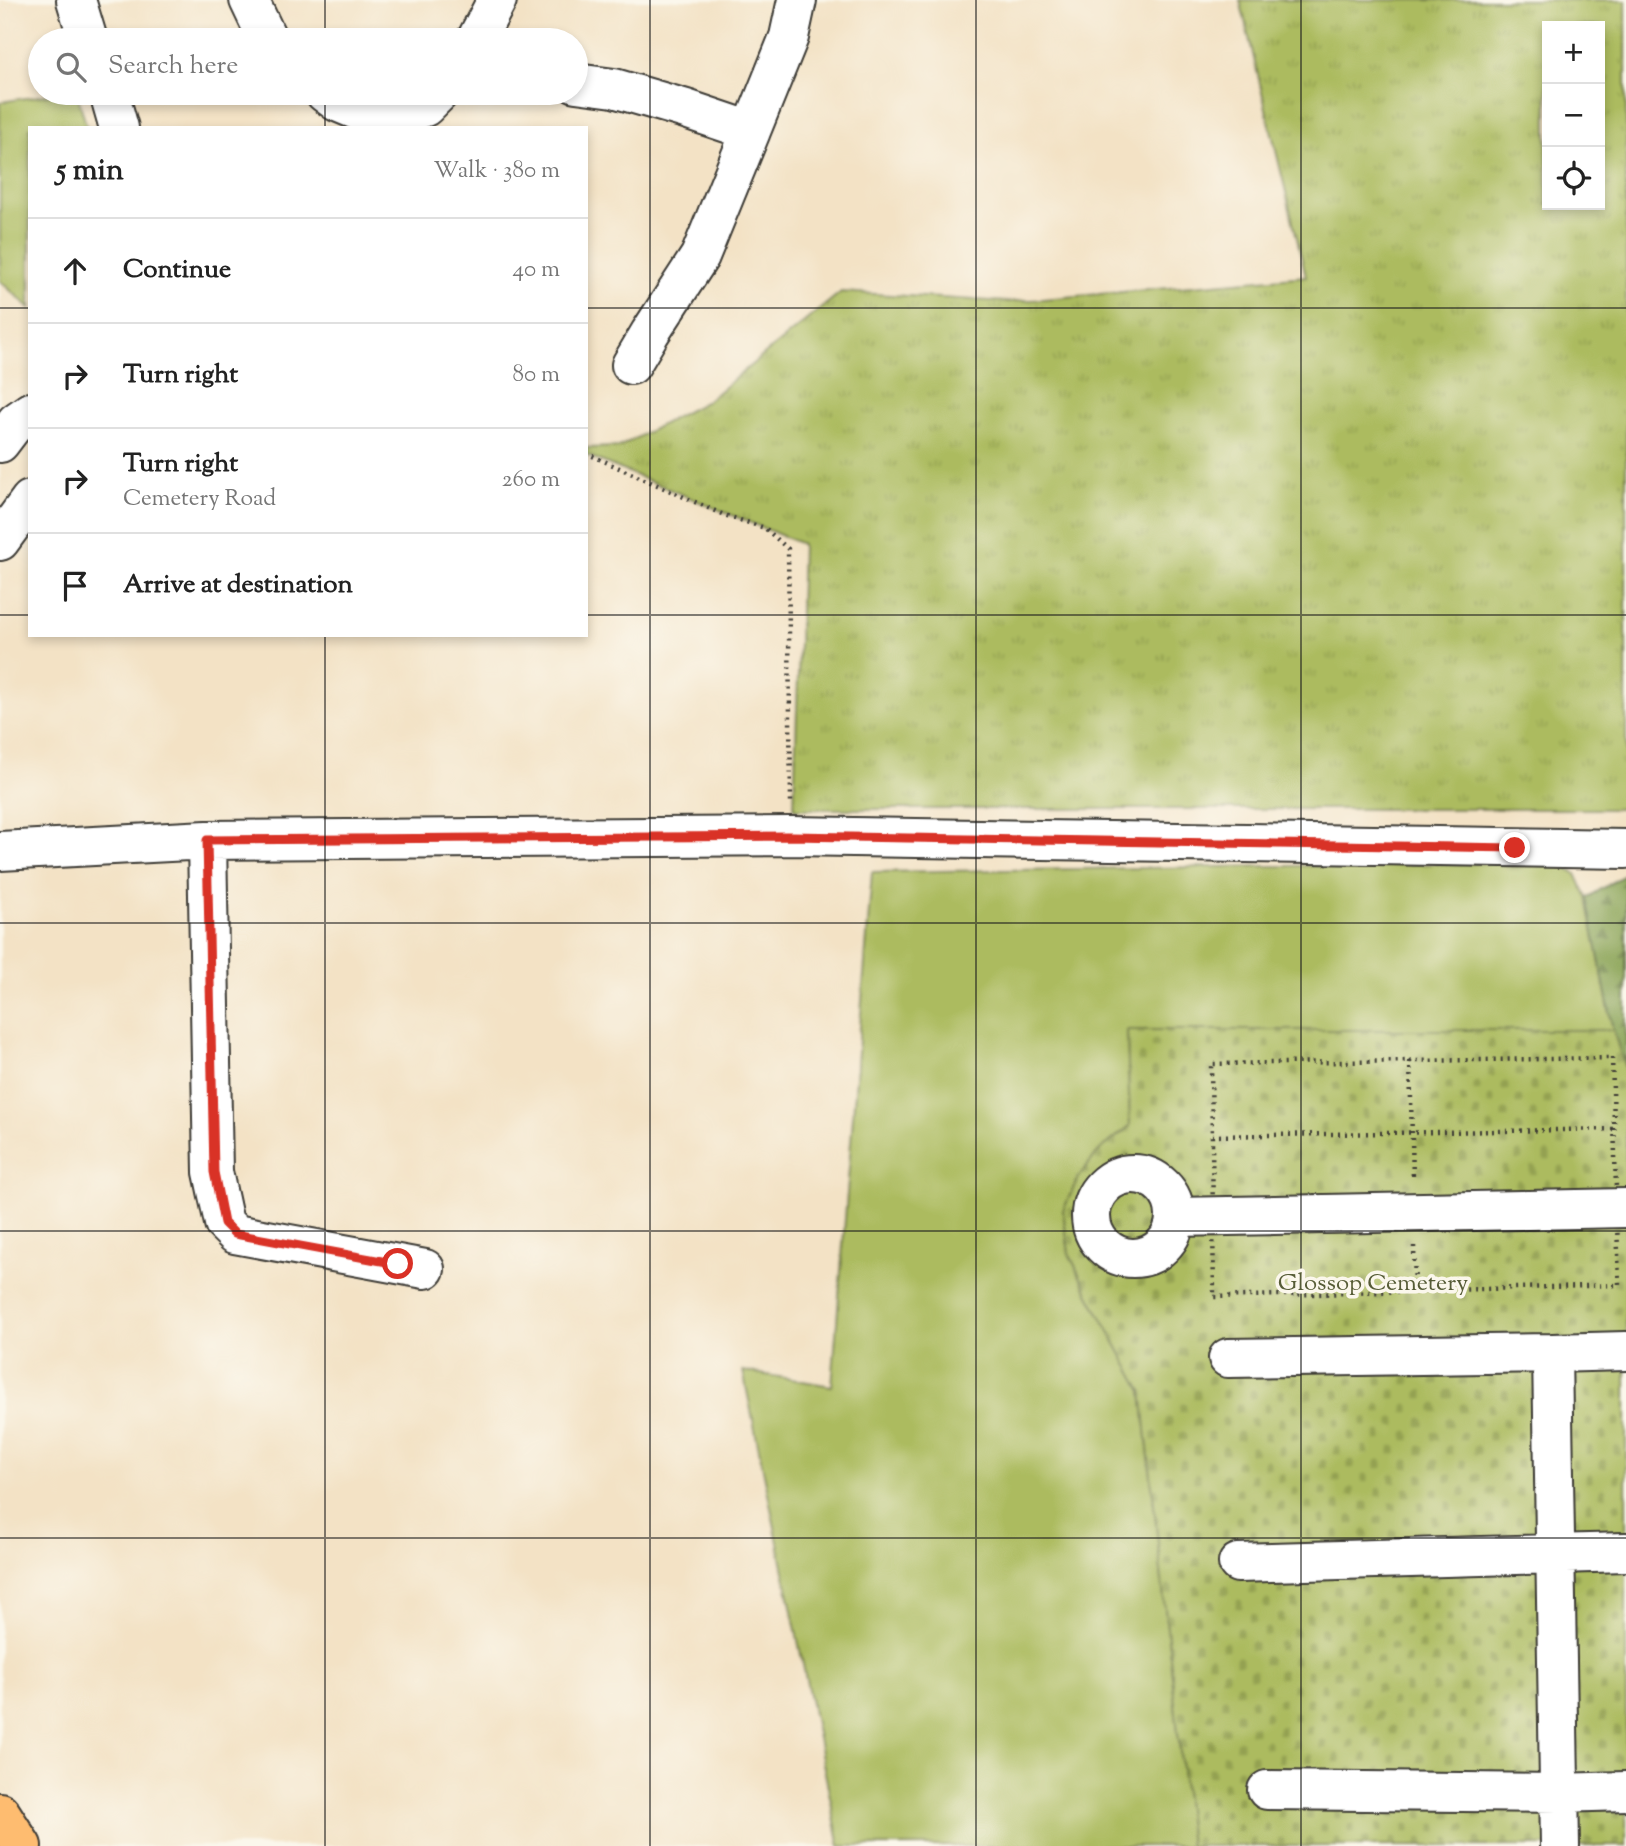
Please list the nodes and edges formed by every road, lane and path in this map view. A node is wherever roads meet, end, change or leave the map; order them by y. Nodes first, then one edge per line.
1 (76, 0) edge
2 (249, 0) edge
3 (497, 0) edge
4 (797, 0) edge
5 (84, 28) edge
6 (262, 28) edge
7 (482, 28) edge
8 (588, 85) edge
9 (112, 105) edge
10 (344, 105) edge
11 (427, 105) edge
12 (118, 126) edge
13 (751, 131) junction
14 (631, 365) dead end
15 (28, 413) edge
16 (0, 443) edge
17 (588, 454) edge
18 (28, 503) edge
19 (0, 541) edge
20 (791, 836) junction
21 (207, 840) junction
22 (1626, 849) edge
23 (0, 851) edge
24 (1615, 1129) dead end
25 (1212, 1136) dead end
26 (1626, 1208) edge
27 (1176, 1217) dead end
28 (425, 1269) dead end
29 (1626, 1350) edge
30 (1552, 1353) junction
31 (1228, 1358) dead end
32 (1626, 1552) edge
33 (1555, 1553) junction
34 (1238, 1563) dead end
35 (1267, 1790) dead end
36 (1626, 1791) edge
37 (1559, 1793) junction
38 (0, 1812) edge
39 (22, 1846) edge
40 (1560, 1846) edge

1 - 5 street
2 - 6 street
3 - 7 street
4 - 13 street
8 - 13 street
9 - 12 street
10 - 11 street
13 - 14 street
15 - 16 street
17 - 20 path
18 - 19 street
20 - 21 street
20 - 22 street
21 - 23 street
21 - 28 street
24 - 25 path
26 - 27 street
29 - 30 street
30 - 31 street
30 - 33 street
32 - 33 street
33 - 34 street
33 - 37 street
35 - 37 street
36 - 37 street
37 - 40 street
38 - 39 main road

